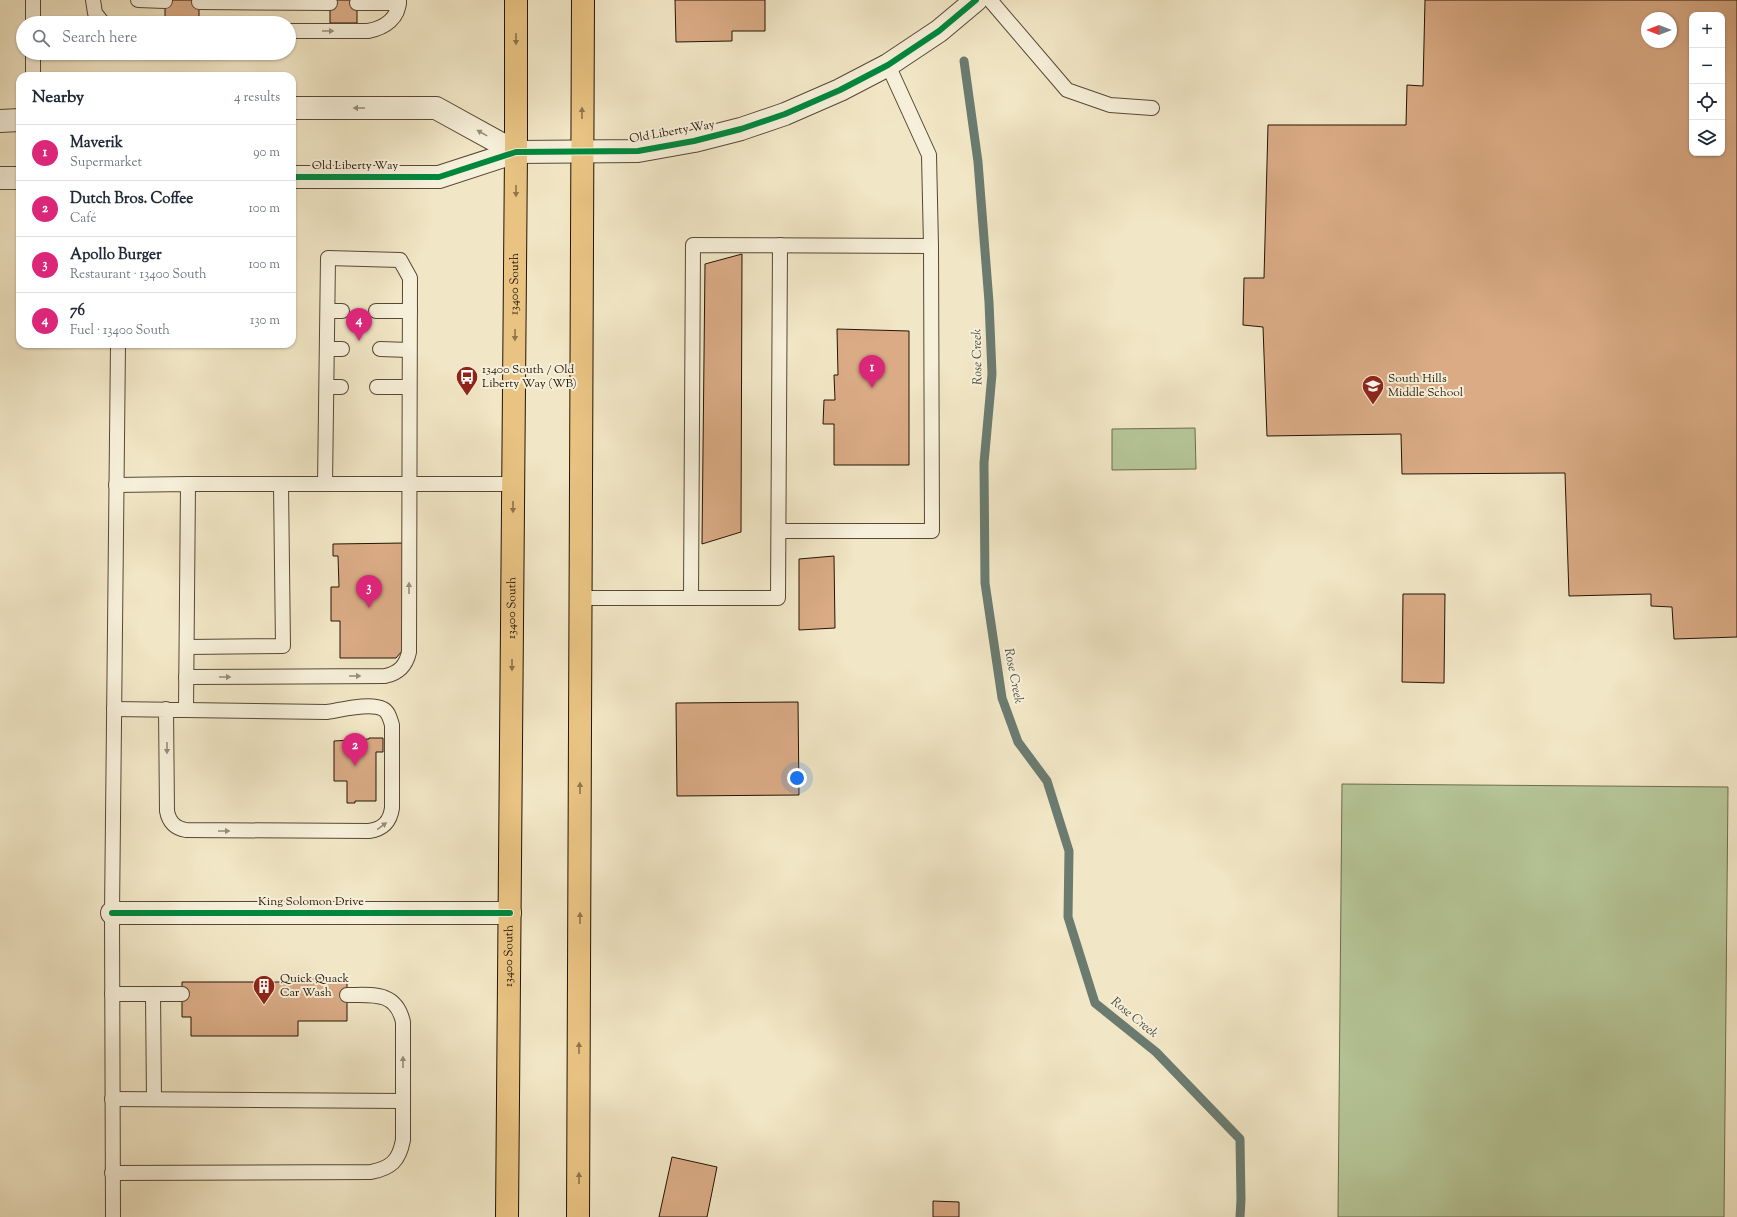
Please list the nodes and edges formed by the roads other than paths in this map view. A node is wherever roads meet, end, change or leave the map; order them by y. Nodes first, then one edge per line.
1 (33, 0) edge
2 (92, 0) edge
3 (138, 0) edge
4 (516, 0) edge
5 (582, 0) edge
6 (976, 0) edge
7 (990, 0) edge
8 (166, 2) dead end
9 (199, 2) dead end
10 (399, 2) edge
11 (330, 3) dead end
12 (357, 3) dead end
13 (33, 16) edge
14 (97, 16) edge
15 (296, 31) edge
16 (33, 60) edge
17 (888, 65) junction
18 (33, 72) edge
19 (296, 108) edge
20 (1152, 108) dead end
21 (16, 120) edge
22 (0, 121) edge
23 (516, 152) junction
24 (582, 152) junction
25 (296, 177) edge
26 (0, 178) edge
27 (16, 178) edge
28 (780, 245) junction
29 (931, 246) junction
30 (328, 311) junction
31 (342, 311) dead end
32 (376, 311) dead end
33 (410, 311) junction
34 (118, 348) edge
35 (327, 349) junction
36 (342, 349) dead end
37 (380, 349) dead end
38 (409, 350) junction
39 (377, 387) dead end
40 (409, 387) junction
41 (188, 484) junction
42 (325, 484) junction
43 (409, 484) junction
44 (513, 484) junction
45 (116, 485) junction
46 (281, 485) junction
47 (779, 531) junction
48 (581, 598) junction
49 (691, 598) junction
50 (187, 647) junction
51 (186, 677) junction
52 (114, 709) junction
53 (166, 709) junction
54 (186, 710) junction
55 (112, 913) junction
56 (510, 913) junction
57 (112, 994) junction
58 (153, 994) junction
59 (182, 994) dead end
60 (347, 995) dead end
61 (154, 1098) junction
62 (112, 1099) junction
63 (403, 1101) junction
64 (112, 1173) junction
65 (113, 1217) edge
66 (507, 1217) edge
67 (578, 1217) edge

1 - 13 lane
2 - 14 lane
3 - 8 lane
4 -> 23 main road, 13400 South
24 -> 5 main road
6 - 17 street, Old Liberty Way
7 - 20 lane
9 - 11 lane
10 - 12 lane
15 -> 10 lane
16 - 18 lane
17 - 24 street, Old Liberty Way
17 - 29 lane
23 -> 19 street, Old Liberty Way
21 - 22 street
23 - 24 street, Old Liberty Way
23 - 25 street, Old Liberty Way
23 -> 44 main road, 13400 South
24 - 48 main road
26 - 27 street
28 - 29 lane
28 - 47 lane
28 - 49 lane
29 - 47 lane
30 - 31 lane
30 - 33 lane
30 - 35 lane
32 - 33 lane
33 - 38 lane
34 - 45 lane
35 - 36 lane
35 - 42 lane
37 - 38 lane
38 - 40 lane
39 - 40 lane
40 - 43 lane
41 - 45 lane
41 - 46 lane
41 - 50 lane
42 - 43 lane
42 - 46 lane
43 - 44 lane
51 -> 43 lane
44 -> 56 main road, 13400 South
45 - 52 lane
46 - 50 lane
47 - 49 lane
48 - 49 lane
67 -> 48 main road
50 - 51 lane
51 - 54 lane
52 - 53 lane
52 - 55 lane
53 - 54 lane
53 -> 54 lane
55 - 56 street, King Solomon Drive
55 - 57 lane
56 - 66 main road, 13400 South
57 - 58 lane
57 - 62 lane
58 - 59 lane
58 - 61 lane
63 -> 60 lane
61 - 62 lane
61 - 63 lane
62 - 64 lane
63 - 64 lane
64 - 65 lane

